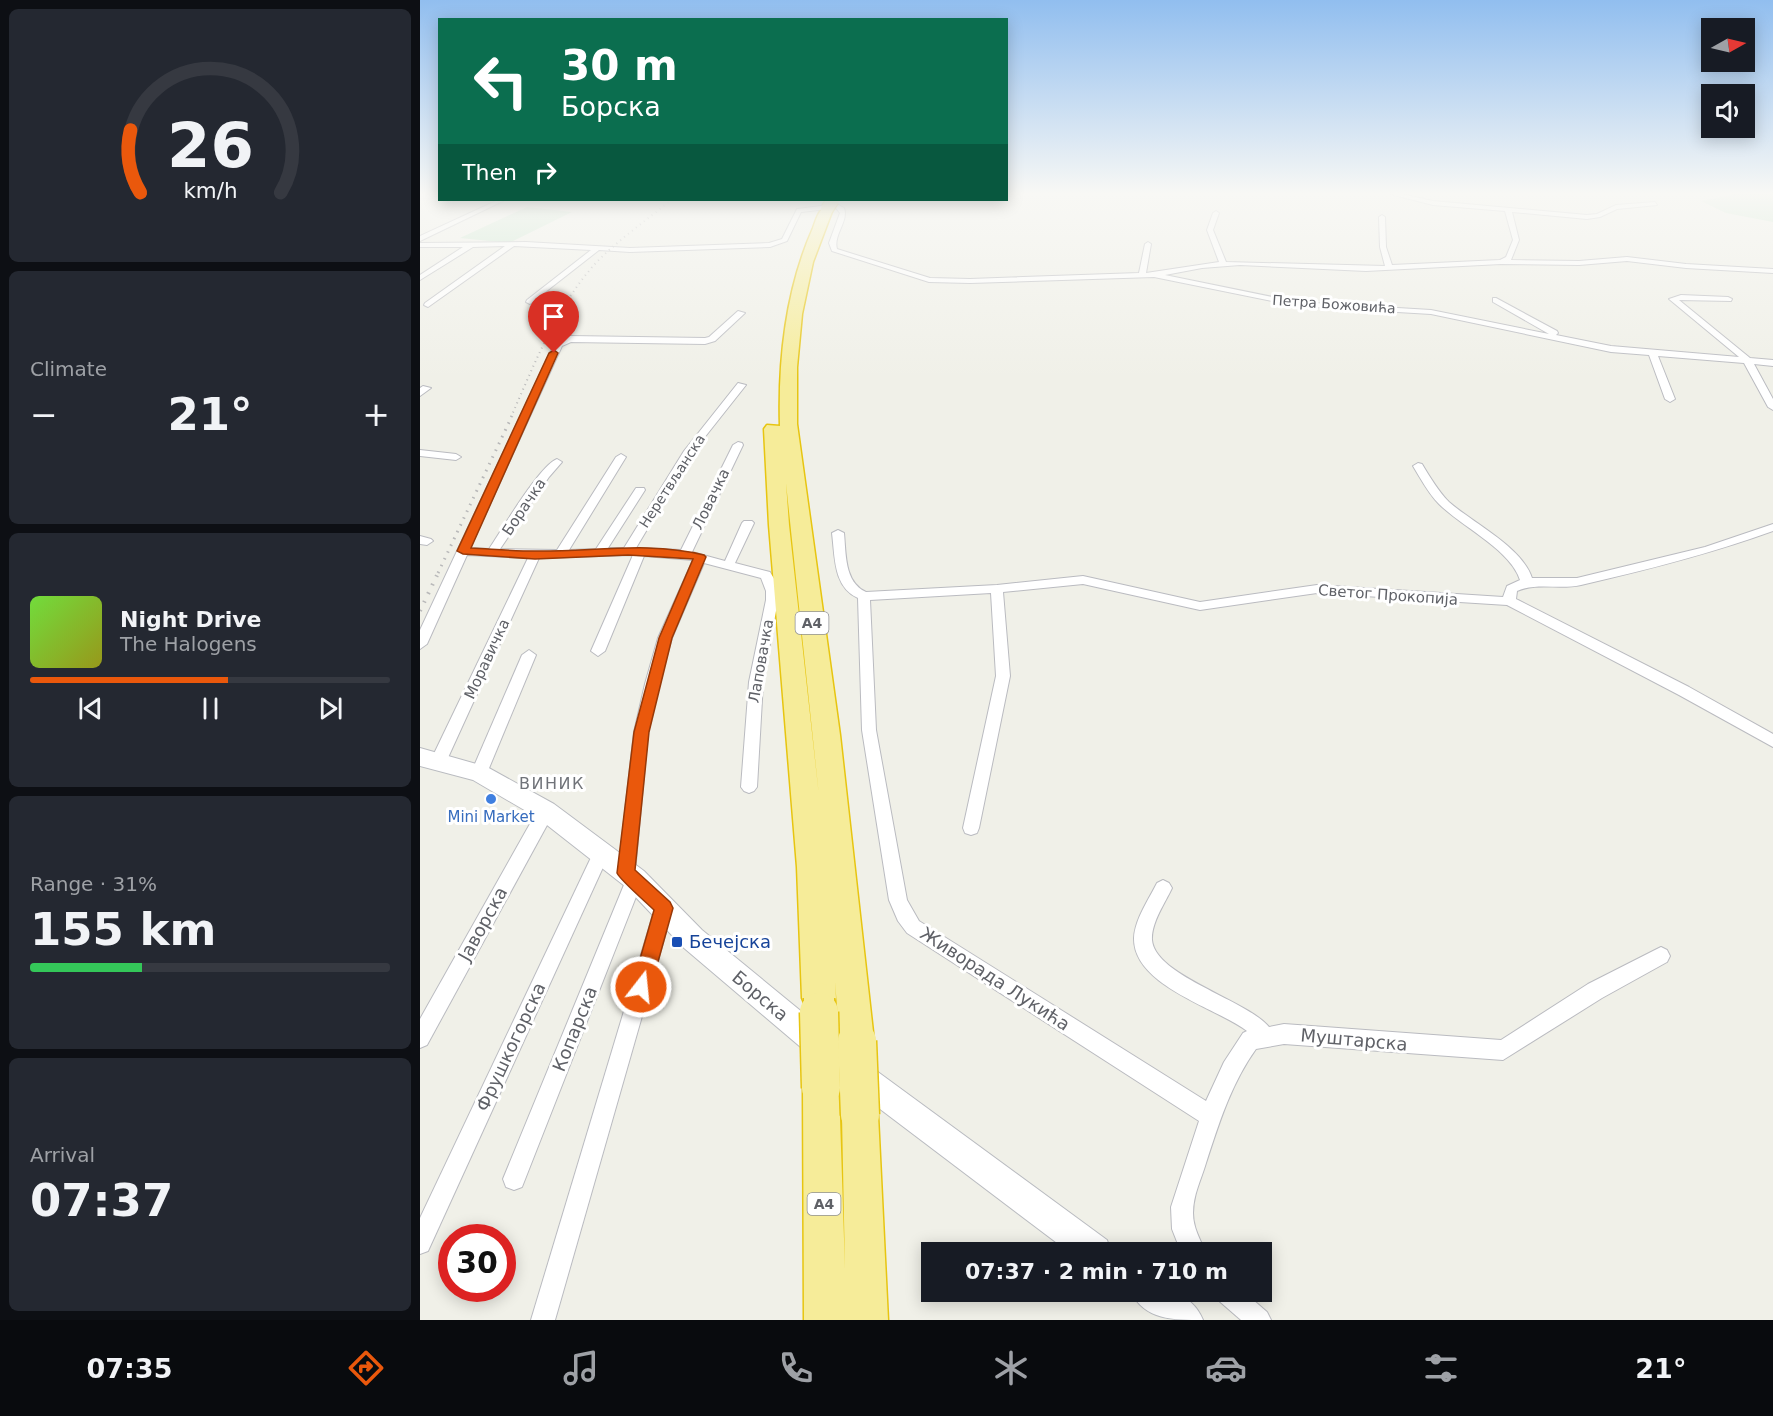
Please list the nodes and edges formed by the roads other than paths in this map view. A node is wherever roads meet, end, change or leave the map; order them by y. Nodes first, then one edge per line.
1 (454, 256) edge
2 (497, 256) edge
3 (588, 256) edge
4 (796, 256) edge
5 (808, 256) edge
6 (851, 256) edge
7 (1146, 256) edge
8 (1220, 256) edge
9 (1385, 256) edge
10 (1510, 256) edge
11 (1501, 262) junction
12 (1223, 264) junction
13 (1389, 267) junction
14 (1773, 271) edge
15 (1142, 275) junction
16 (1154, 275) junction
17 (420, 278) edge
18 (1728, 299) dead end
19 (1496, 300) dead end
20 (530, 302) dead end
21 (428, 305) dead end
22 (741, 313) dead end
23 (1567, 340) junction
24 (1653, 353) junction
25 (1747, 360) junction
26 (1773, 363) edge
27 (741, 385) dead end
28 (1670, 399) dead end
29 (1773, 407) edge
30 (738, 445) dead end
31 (420, 453) edge
32 (456, 457) dead end
33 (621, 457) dead end
34 (557, 462) dead end
35 (1418, 466) dead end
36 (640, 490) dead end
37 (748, 523) dead end
38 (1773, 527) edge
39 (838, 533) dead end
40 (463, 551) junction
41 (634, 551) junction
42 (600, 552) junction
43 (492, 553) junction
44 (561, 553) junction
45 (685, 554) junction
46 (535, 555) junction
47 (700, 557) junction
48 (729, 564) junction
49 (1527, 582) junction
50 (997, 589) junction
51 (864, 596) junction
52 (1509, 601) junction
53 (420, 644) edge
54 (598, 651) dead end
55 (529, 655) dead end
56 (1773, 741) edge
57 (429, 760) edge
58 (478, 773) junction
59 (749, 787) dead end
60 (546, 811) junction
61 (971, 828) dead end
62 (602, 852) junction
63 (631, 876) junction
64 (1162, 888) dead end
65 (664, 908) junction
66 (1661, 956) dead end
67 (1265, 1037) junction
68 (420, 1038) edge
69 (1210, 1116) junction
70 (514, 1179) dead end
71 (1081, 1242) edge
72 (1189, 1242) edge
73 (420, 1243) edge
74 (1162, 1302) edge
75 (1238, 1302) edge
76 (543, 1320) edge
77 (825, 1320) edge
78 (867, 1320) edge
79 (1186, 1320) edge
80 (1259, 1320) edge

1 - 17 street
2 - 21 street
3 - 20 street
4 - 77 highway, A4, bridge
5 - 78 highway, A4, bridge
6 - 15 street, Петра Божовића
7 - 15 street
8 - 12 street
9 - 13 street
10 - 11 street
11 - 13 street
11 - 14 street
12 - 13 street
12 - 16 street
15 - 16 street, Петра Божовића
16 - 23 street, Петра Божовића
18 - 25 street
19 - 23 street
22 - 40 street
23 - 24 street, Петра Божовића
24 - 25 street, Петра Божовића
24 - 28 street
25 - 26 street, Петра Божовића
25 - 29 street
27 - 41 street, Неретвљанска
30 - 45 street, Ловачка
31 - 32 street
33 - 44 street
34 - 43 street, Борачка
35 - 49 street
36 - 42 street
37 - 48 street
38 - 49 street
39 - 51 street
40 - 43 street, Лаповачка
40 - 53 street
41 - 42 street, Лаповачка
41 - 45 street, Лаповачка
41 - 54 street, Неретвљанска
42 - 44 street, Лаповачка
43 - 46 street, Лаповачка
44 - 46 street, Лаповачка
45 - 47 street, Лаповачка
46 - 57 street, Моравичка
47 - 48 street, Лаповачка
47 - 63 street, Копарска
48 - 59 street, Лаповачка
49 - 52 street
50 - 51 street, Светог Прокопија
50 - 52 street, Светог Прокопија
50 - 61 street
51 - 69 street, Живорада Лукића
52 - 56 street, Светог Прокопија
55 - 58 street
57 - 58 street, Борска
58 - 60 street, Борска
60 - 62 street, Борска
60 - 68 street, Јаворска
62 - 63 street, Борска
62 - 73 street, Фрушкогорска
63 - 65 street, Борска
63 - 70 street, Копарска
64 - 67 street
65 - 71 street, Борска
65 - 76 street
66 - 67 street, Муштарска
67 - 69 street, Муштарска
69 - 72 street, Муштарска
74 - 79 street
75 - 80 street

